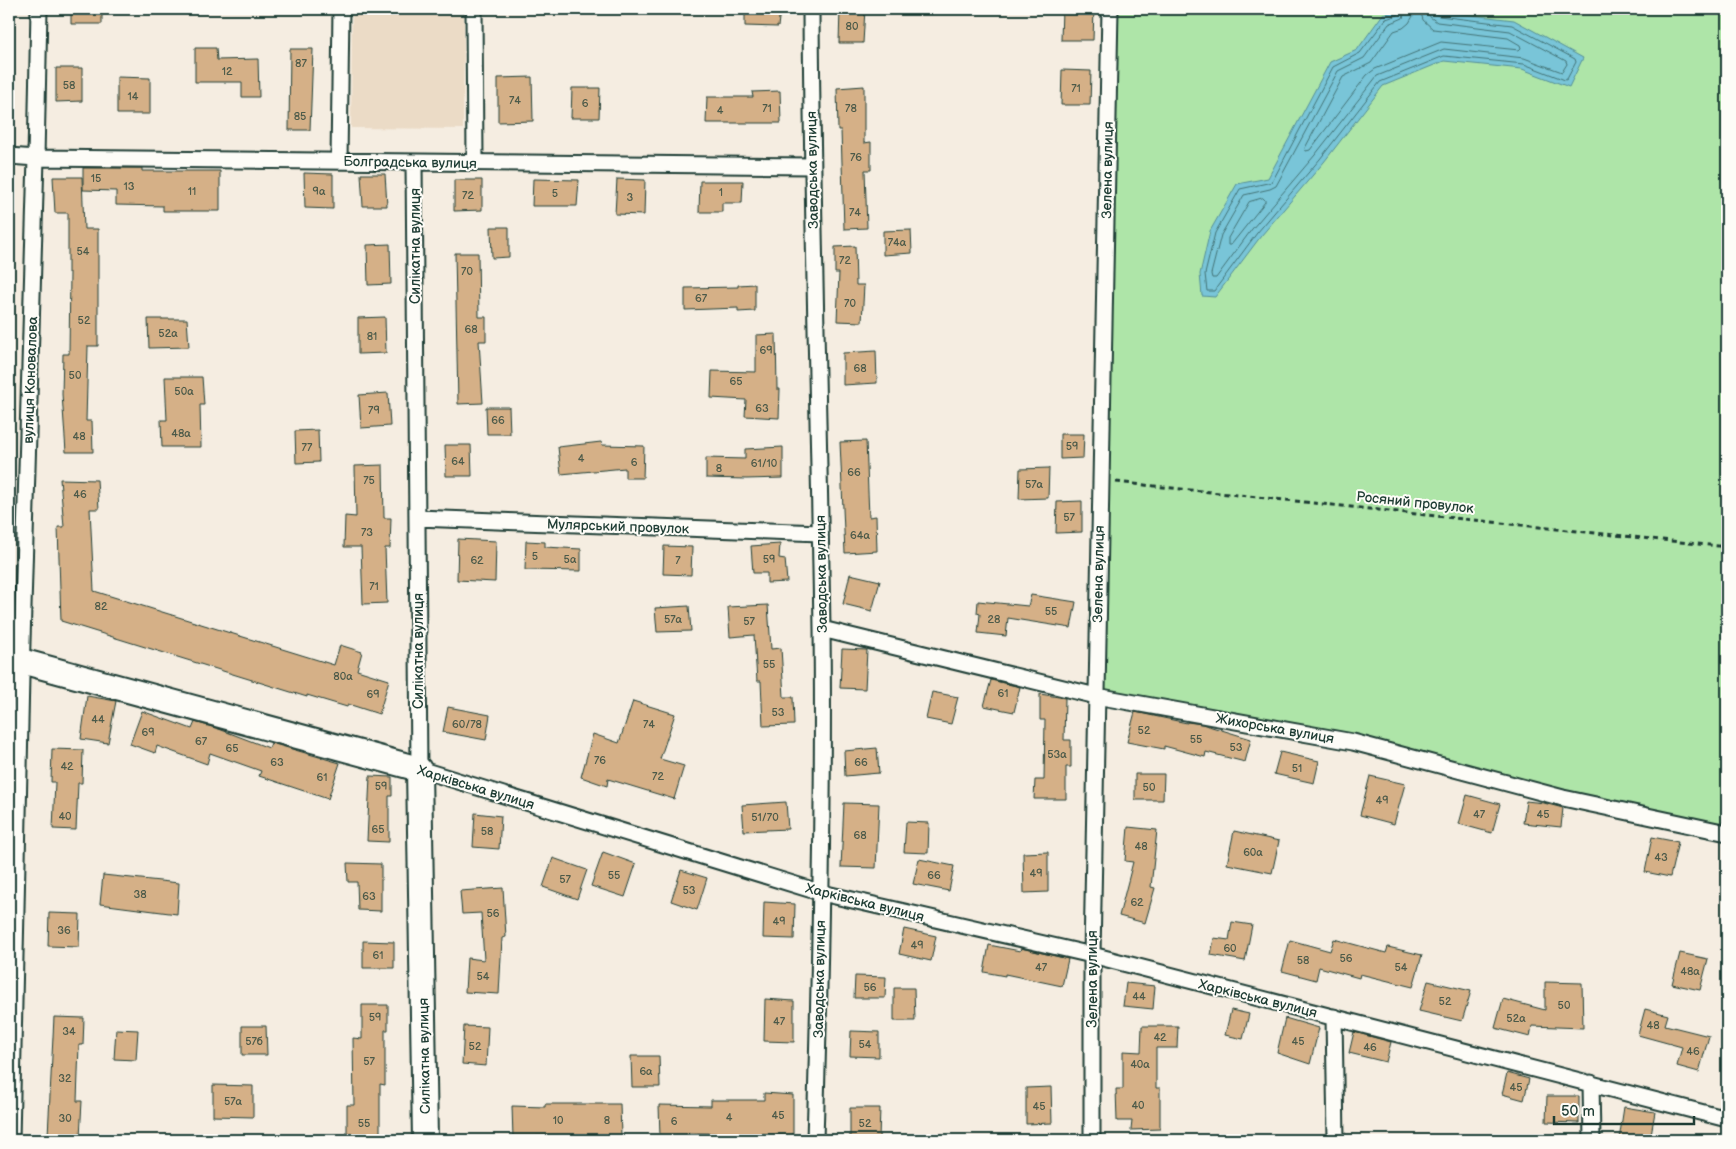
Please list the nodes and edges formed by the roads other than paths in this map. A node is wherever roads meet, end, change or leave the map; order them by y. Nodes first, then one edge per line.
1 (38, 9) edge
2 (341, 9) edge
3 (474, 9) edge
4 (811, 9) edge
5 (1110, 9) edge
6 (9, 156) edge
7 (36, 158) junction
8 (339, 161) junction
9 (414, 162) junction
10 (475, 162) junction
11 (812, 166) junction
12 (417, 518) junction
13 (820, 533) junction
14 (822, 629) junction
15 (15, 661) edge
16 (1096, 696) junction
17 (419, 769) junction
18 (1727, 833) edge
19 (822, 893) junction
20 (1092, 955) junction
21 (1334, 1017) junction
22 (1591, 1083) junction
23 (1727, 1119) edge
24 (11, 1140) edge
25 (425, 1140) edge
26 (815, 1140) edge
27 (1092, 1140) edge
28 (1336, 1140) edge
29 (1592, 1140) edge

1 - 7 street, вулиця Коновалова
2 - 8 street
3 - 10 street
4 - 11 street, Заводська вулиця
5 - 16 street, Зелена вулиця
6 - 7 street, Болградська вулиця
7 - 8 street, Болградська вулиця
7 - 15 street, вулиця Коновалова
8 - 9 street, Болградська вулиця
9 - 10 street, Болградська вулиця
9 - 12 street, Силікатна вулиця
10 - 11 street, Болградська вулиця
11 - 13 street, Заводська вулиця
12 - 13 street, Мулярський провулок
12 - 17 street, Силікатна вулиця
13 - 14 street, Заводська вулиця
14 - 16 street, Жихорська вулиця
14 - 19 street, Заводська вулиця
15 - 17 main road, Харківська вулиця
15 - 24 street, вулиця Коновалова
16 - 18 street, Жихорська вулиця
16 - 20 street, Зелена вулиця
17 - 19 street, Харківська вулиця
17 - 25 main road, Силікатна вулиця
19 - 20 street, Харківська вулиця
19 - 26 street, Заводська вулиця
20 - 21 street, Харківська вулиця
20 - 27 street, Зелена вулиця
21 - 22 street, Харківська вулиця
21 - 28 street
22 - 23 street, Харківська вулиця
22 - 29 street

